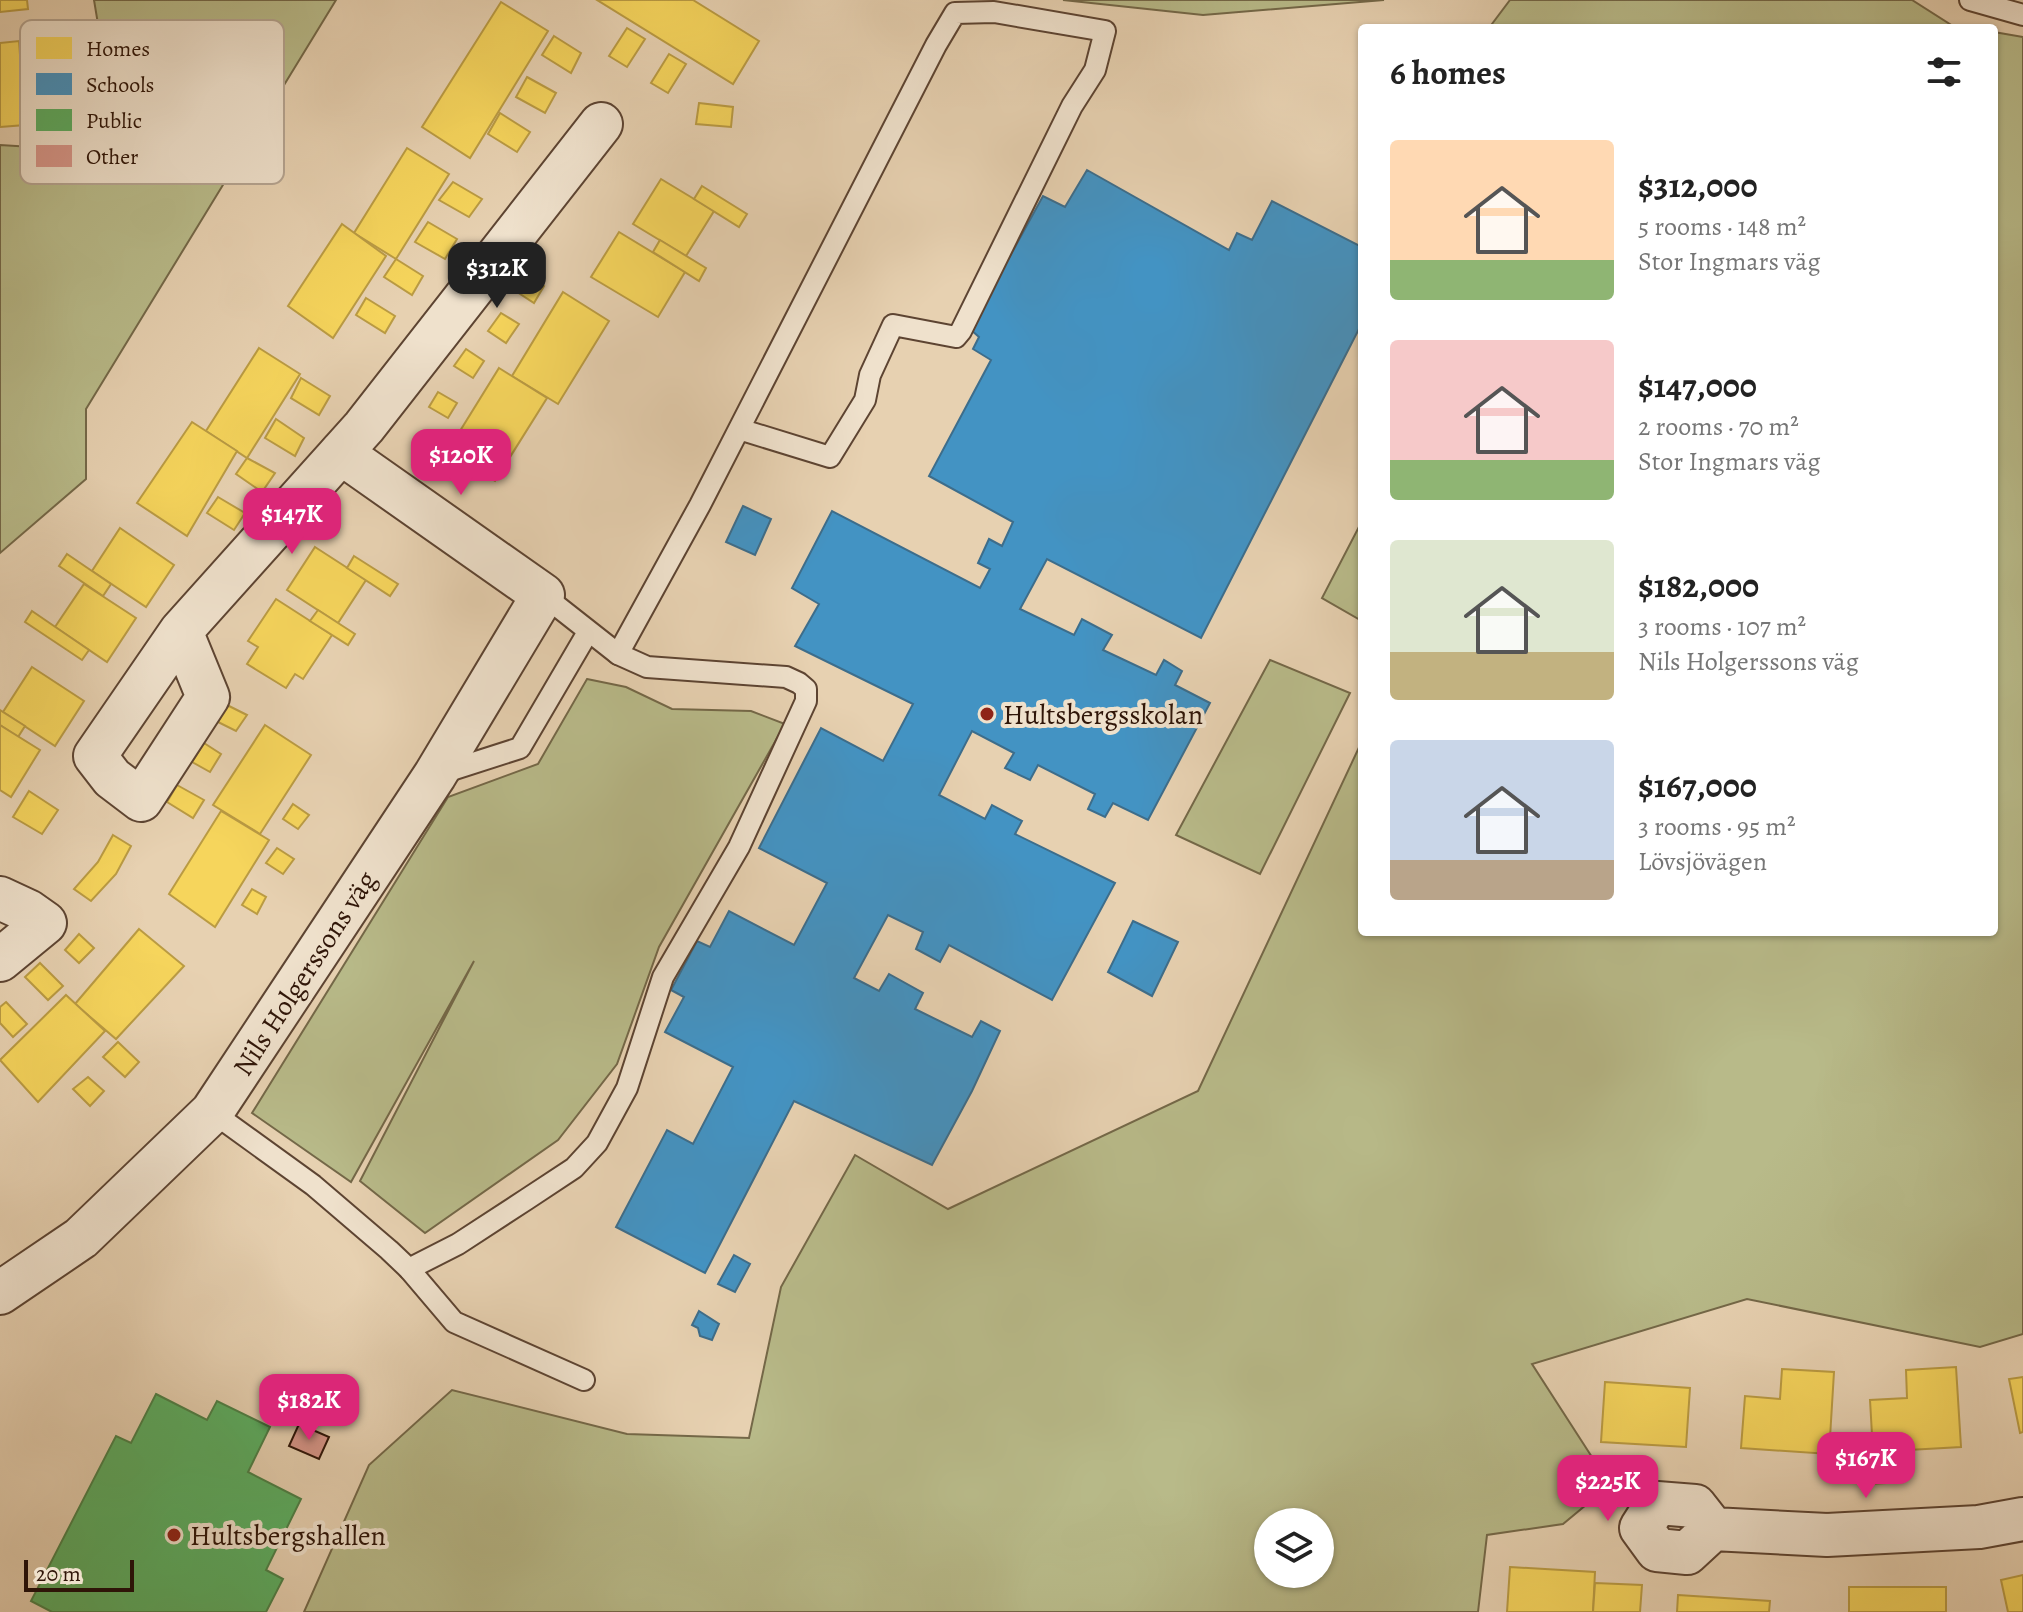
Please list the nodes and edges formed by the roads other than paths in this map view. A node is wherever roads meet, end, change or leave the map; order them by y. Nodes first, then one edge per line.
1 (1970, 0) edge
2 (2023, 15) edge
3 (601, 124) dead end
4 (739, 429) junction
5 (341, 453) junction
6 (543, 595) junction
7 (181, 631) dead end
8 (588, 632) junction
9 (618, 654) junction
10 (435, 775) junction
11 (0, 898) edge
12 (0, 960) edge
13 (212, 1112) junction
14 (409, 1269) junction
15 (0, 1293) edge
16 (584, 1380) dead end
17 (2023, 1519) edge
18 (1713, 1529) dead end

1 - 2 lane
3 - 5 street
4 - 4 lane
4 - 9 lane
5 - 6 street
5 - 7 street
6 - 8 lane
6 - 10 street, Nils Holgerssons väg
8 - 9 lane
8 - 10 lane
9 - 14 lane
10 - 13 street, Nils Holgerssons väg
11 - 12 street
13 - 14 lane
13 - 15 street, Nils Holgerssons väg
14 - 16 lane
17 - 18 street

